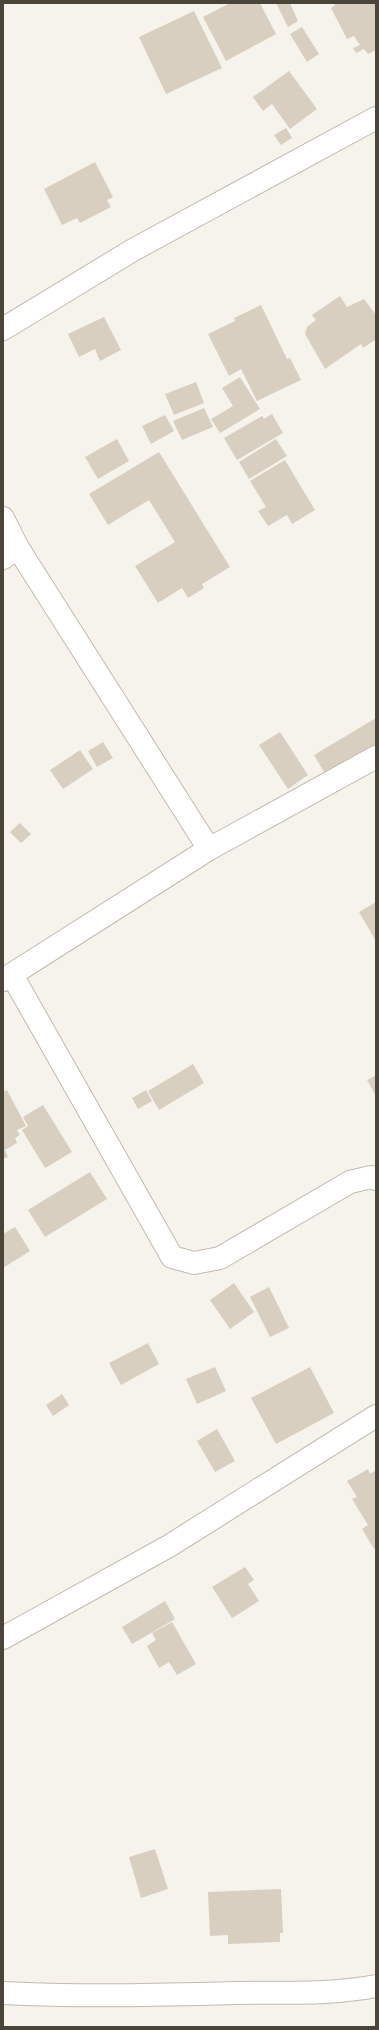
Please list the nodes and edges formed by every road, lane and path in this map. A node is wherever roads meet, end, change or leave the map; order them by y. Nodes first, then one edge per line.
1 (376, 118) edge
2 (3, 329) edge
3 (3, 518) edge
4 (11, 553) edge
5 (376, 757) edge
6 (209, 848) junction
7 (8, 977) edge
8 (374, 1177) edge
9 (376, 1416) edge
10 (3, 1638) edge
11 (376, 1986) edge
12 (3, 1993) edge

1 - 2 street
3 - 4 street
4 - 6 street
5 - 6 street
6 - 7 street
7 - 8 street
9 - 10 street
11 - 12 street

